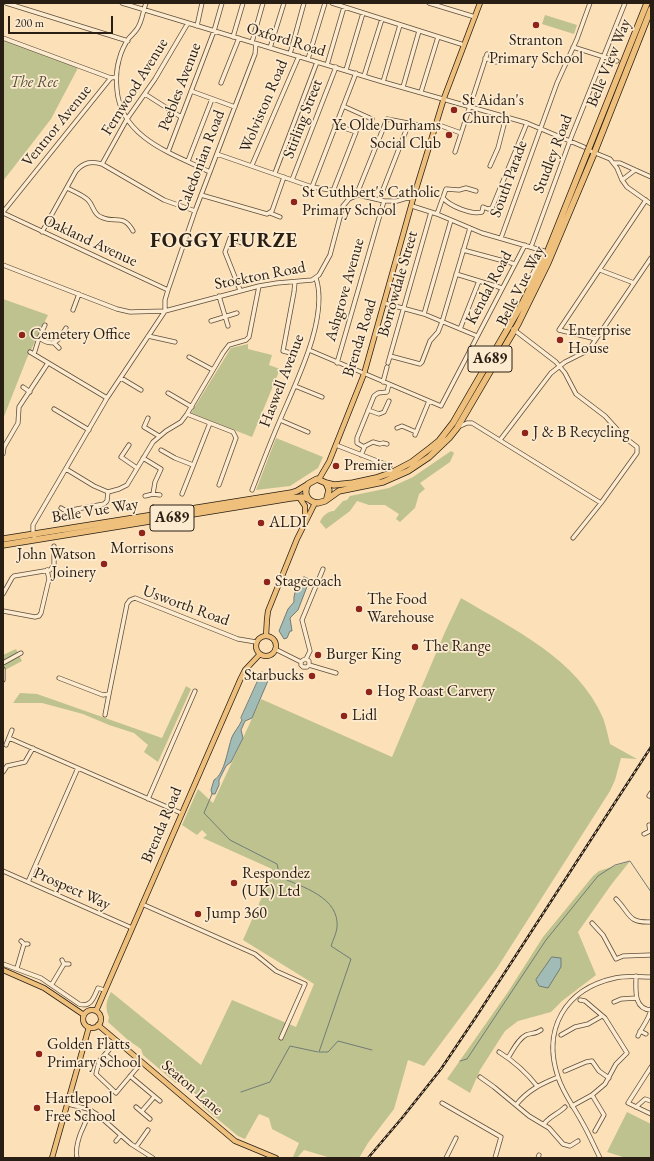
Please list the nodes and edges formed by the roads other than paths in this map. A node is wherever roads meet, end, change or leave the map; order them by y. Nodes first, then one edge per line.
1 (122, 3) edge
2 (146, 3) edge
3 (202, 3) edge
4 (222, 3) edge
5 (243, 3) edge
6 (263, 3) edge
7 (284, 3) edge
8 (304, 3) edge
9 (325, 3) edge
10 (332, 3) edge
11 (429, 3) edge
12 (480, 3) edge
13 (590, 3) edge
14 (625, 3) edge
15 (647, 3) edge
16 (3, 4) edge
17 (7, 4) edge
18 (344, 7) junction
19 (651, 9) edge
20 (144, 10) junction
21 (363, 13) junction
22 (475, 17) junction
23 (382, 19) junction
24 (188, 23) junction
25 (400, 25) junction
26 (197, 26) junction
27 (214, 31) junction
28 (419, 31) junction
29 (233, 36) junction
30 (438, 37) junction
31 (3, 38) edge
32 (238, 38) junction
33 (128, 41) junction
34 (254, 43) junction
35 (464, 45) junction
36 (573, 47) junction
37 (270, 48) junction
38 (290, 54) junction
39 (299, 56) junction
40 (603, 56) junction
41 (308, 59) junction
42 (617, 61) dead end
43 (317, 62) junction
44 (496, 62) dead end
45 (327, 65) junction
46 (336, 67) junction
47 (346, 70) junction
48 (356, 73) junction
49 (364, 76) junction
50 (116, 77) junction
51 (111, 78) junction
52 (383, 82) junction
53 (221, 83) dead end
54 (403, 87) junction
55 (191, 91) junction
56 (421, 92) junction
57 (145, 94) junction
58 (212, 98) junction
59 (444, 98) junction
60 (343, 106) junction
61 (469, 106) junction
62 (235, 107) junction
63 (181, 117) junction
64 (506, 117) junction
65 (127, 119) junction
66 (372, 119) dead end
67 (409, 123) junction
68 (527, 123) junction
69 (335, 125) junction
70 (435, 126) junction
71 (541, 129) junction
72 (461, 132) junction
73 (594, 134) joint
74 (570, 141) junction
75 (586, 148) junction
76 (168, 152) junction
77 (456, 152) dead end
78 (594, 152) junction
79 (217, 154) junction
80 (188, 161) junction
81 (614, 163) junction
82 (102, 164) junction
83 (252, 166) junction
84 (490, 166) dead end
85 (635, 170) junction
86 (210, 172) junction
87 (275, 173) junction
88 (284, 177) junction
89 (651, 177) edge
90 (292, 180) junction
91 (622, 180) junction
92 (312, 187) junction
93 (67, 188) junction
94 (333, 191) junction
95 (476, 191) dead end
96 (201, 195) junction
97 (358, 195) junction
98 (443, 198) junction
99 (349, 199) junction
100 (413, 199) junction
101 (381, 200) junction
102 (646, 200) junction
103 (651, 204) edge
104 (412, 206) junction
105 (195, 211) junction
106 (431, 212) junction
107 (3, 213) edge
108 (270, 213) junction
109 (437, 214) junction
110 (280, 217) dead end
111 (451, 220) junction
112 (129, 224) junction
113 (124, 228) dead end
114 (470, 228) junction
115 (133, 231) dead end
116 (42, 232) junction
117 (501, 238) junction
118 (244, 244) dead end
119 (525, 245) junction
120 (531, 247) junction
121 (463, 250) junction
122 (651, 258) edge
123 (515, 264) junction
124 (3, 265) edge
125 (600, 270) junction
126 (456, 274) junction
127 (316, 278) junction
128 (480, 281) junction
129 (295, 282) junction
130 (634, 283) junction
131 (527, 285) dead end
132 (259, 286) junction
133 (502, 288) junction
134 (168, 290) junction
135 (240, 290) junction
136 (79, 294) junction
137 (219, 296) junction
138 (384, 303) junction
139 (404, 309) junction
140 (73, 310) dead end
141 (165, 311) junction
142 (237, 313) dead end
143 (424, 314) junction
144 (225, 317) junction
145 (211, 321) dead end
146 (442, 322) junction
147 (45, 325) dead end
148 (228, 326) dead end
149 (509, 326) junction
150 (66, 328) dead end
151 (460, 329) junction
152 (515, 330) junction
153 (148, 336) junction
154 (477, 336) junction
155 (38, 338) junction
156 (596, 339) junction
157 (175, 342) dead end
158 (54, 343) junction
159 (59, 348) dead end
160 (309, 350) junction
161 (295, 354) dead end
162 (390, 356) junction
163 (189, 357) dead end
164 (337, 362) junction
165 (48, 363) junction
166 (560, 366) junction
167 (213, 370) junction
168 (364, 374) junction
169 (121, 378) junction
170 (383, 382) junction
171 (390, 384) junction
172 (295, 386) junction
173 (24, 387) dead end
174 (141, 390) dead end
175 (30, 392) junction
176 (168, 393) dead end
177 (322, 397) dead end
178 (107, 398) junction
179 (389, 401) dead end
180 (429, 401) junction
181 (192, 407) junction
182 (54, 409) dead end
183 (368, 410) junction
184 (187, 414) junction
185 (148, 418) dead end
186 (280, 420) junction
187 (210, 423) junction
188 (397, 428) dead end
189 (457, 428) junction
190 (89, 430) junction
191 (308, 432) dead end
192 (159, 436) junction
193 (500, 440) junction
194 (336, 444) junction
195 (387, 444) dead end
196 (129, 445) dead end
197 (365, 446) junction
198 (161, 450) dead end
199 (3, 454) edge
200 (361, 455) junction
201 (143, 458) junction
202 (193, 465) junction
203 (390, 466) dead end
204 (137, 468) junction
205 (66, 469) junction
206 (319, 479) junction
207 (326, 483) junction
208 (308, 484) junction
209 (219, 485) dead end
210 (252, 490) dead end
211 (108, 492) junction
212 (153, 494) junction
213 (182, 494) dead end
214 (160, 495) dead end
215 (145, 496) dead end
216 (299, 497) junction
217 (327, 498) junction
218 (308, 499) junction
219 (315, 503) junction
220 (601, 503) junction
221 (61, 508) dead end
222 (66, 511) junction
223 (66, 516) dead end
224 (306, 522) junction
225 (5, 537) edge
226 (34, 537) junction
227 (573, 538) dead end
228 (3, 544) edge
229 (54, 546) dead end
230 (49, 554) dead end
231 (54, 554) junction
232 (323, 569) dead end
233 (47, 570) junction
234 (3, 594) edge
235 (3, 611) edge
236 (266, 636) junction
237 (256, 642) junction
238 (275, 649) junction
239 (21, 654) dead end
240 (260, 654) junction
241 (306, 659) junction
242 (301, 662) junction
243 (3, 663) edge
244 (309, 665) junction
245 (3, 669) edge
246 (336, 673) dead end
247 (67, 676) dead end
248 (59, 678) dead end
249 (3, 680) edge
250 (65, 681) junction
251 (195, 691) dead end
252 (109, 694) junction
253 (105, 715) dead end
254 (12, 730) dead end
255 (9, 738) junction
256 (6, 745) dead end
257 (33, 748) junction
258 (78, 768) junction
259 (3, 772) edge
260 (148, 799) junction
261 (181, 813) junction
262 (649, 825) dead end
263 (650, 831) edge
264 (644, 834) dead end
265 (3, 871) edge
266 (28, 882) junction
267 (616, 899) dead end
268 (142, 904) junction
269 (651, 922) edge
270 (592, 923) dead end
271 (602, 926) dead end
272 (132, 928) junction
273 (599, 930) junction
274 (24, 943) dead end
275 (651, 954) edge
276 (616, 959) junction
277 (3, 964) edge
278 (69, 964) dead end
279 (618, 964) dead end
280 (17, 968) junction
281 (3, 970) edge
282 (636, 976) junction
283 (651, 977) edge
284 (52, 984) junction
285 (104, 990) junction
286 (636, 998) junction
287 (621, 999) junction
288 (580, 1000) dead end
289 (614, 1002) dead end
290 (622, 1005) dead end
291 (651, 1010) edge
292 (96, 1011) junction
293 (84, 1015) junction
294 (602, 1016) junction
295 (98, 1025) junction
296 (89, 1027) junction
297 (565, 1028) dead end
298 (541, 1030) dead end
299 (640, 1031) junction
300 (567, 1032) junction
301 (537, 1033) junction
302 (646, 1034) dead end
303 (561, 1035) dead end
304 (638, 1036) dead end
305 (281, 1038) dead end
306 (539, 1039) dead end
307 (109, 1050) dead end
308 (631, 1051) dead end
309 (499, 1052) dead end
310 (626, 1053) junction
311 (105, 1054) junction
312 (508, 1058) junction
313 (111, 1059) dead end
314 (142, 1062) junction
315 (651, 1069) edge
316 (565, 1070) dead end
317 (130, 1076) junction
318 (480, 1077) dead end
319 (558, 1077) junction
320 (609, 1078) junction
321 (486, 1081) junction
322 (483, 1086) dead end
323 (537, 1086) junction
324 (592, 1095) junction
325 (154, 1097) junction
326 (651, 1100) edge
327 (160, 1102) dead end
328 (442, 1103) dead end
329 (68, 1104) junction
330 (516, 1105) junction
331 (572, 1106) junction
332 (136, 1107) dead end
333 (565, 1107) dead end
334 (636, 1107) junction
335 (92, 1111) junction
336 (142, 1111) junction
337 (560, 1112) junction
338 (651, 1114) edge
339 (562, 1116) dead end
340 (150, 1119) dead end
341 (544, 1124) junction
342 (148, 1130) dead end
343 (595, 1131) dead end
344 (121, 1135) junction
345 (456, 1138) dead end
346 (116, 1141) dead end
347 (578, 1141) dead end
348 (570, 1146) junction
349 (136, 1147) junction
350 (571, 1151) dead end
351 (52, 1158) edge
352 (77, 1158) edge
353 (153, 1158) edge
354 (276, 1158) edge
355 (446, 1158) edge
356 (495, 1158) edge
357 (600, 1158) edge

1 - 20 street, Oxford Road
2 - 20 street
3 - 26 street
4 - 27 street, Peebles Avenue
5 - 29 street
6 - 34 street, Caledonian Road
7 - 37 street
8 - 38 street
9 - 41 street
10 - 18 street
11 - 22 street
12 - 22 main road
13 - 36 street, South Parade
14 - 40 street, Studley Road
15 - 73 highway, Belle View Way / A689
16 - 17 street
17 - 33 street
18 - 21 street
18 - 45 street
19 - 78 highway, Belle Vue Way / A689
20 - 24 street, Oxford Road
20 - 33 street
21 - 23 street
21 - 47 street
22 - 35 main road
23 - 25 street
23 - 49 street
24 - 26 street, Oxford Road
24 - 57 street, Fernwood Avenue
25 - 28 street
25 - 52 street
26 - 27 street, Oxford Road
27 - 29 street, Oxford Road
27 - 55 street, Peebles Avenue
28 - 30 street
28 - 54 street
29 - 32 street, Oxford Road
30 - 35 street
30 - 56 street
31 - 51 street
32 - 34 street, Oxford Road
32 - 53 street
33 - 50 street
34 - 37 street, Oxford Road
34 - 62 street, Caledonian Road
35 - 59 main road
36 - 40 street
36 - 71 street, South Parade
37 - 38 street, Oxford Road
38 - 39 street, Oxford Road
39 - 41 street, Oxford Road
39 - 83 street, Wolviston Road
40 - 42 street
40 - 74 street, Studley Road
41 - 43 street, Oxford Road
43 - 45 street, Oxford Road
43 - 87 street
44 - 61 street
45 - 46 street, Oxford Road
46 - 47 street, Oxford Road
46 - 90 street, Stirling Street
47 - 48 street, Oxford Road
48 - 49 street, Oxford Road
48 - 60 street
49 - 52 street, Oxford Road
50 - 51 street, Ventnor Avenue
50 - 65 street
51 - 107 street, Ventnor Avenue
52 - 54 street, Oxford Road
54 - 56 street, Oxford Road
55 - 58 street
55 - 63 street, Peebles Avenue
56 - 59 street, Oxford Road
57 - 63 street
57 - 65 street, Fernwood Avenue
58 - 62 street
58 - 80 street
59 - 61 street, Oxford Road
59 - 70 main road
60 - 66 street
60 - 69 street
61 - 64 street, Oxford Road
61 - 72 street
62 - 79 street, Caledonian Road
63 - 76 street, Peebles Avenue
64 - 68 street, Oxford Road
64 - 84 street
65 - 76 street
65 - 82 street, Fernwood Avenue
67 - 70 street
67 - 97 street
67 - 101 street, Ashgrove Avenue
68 - 71 street, Oxford Road
68 - 98 street
69 - 92 street
69 - 94 street
70 - 72 street
70 - 100 main road
71 - 74 street, Oxford Road
71 - 117 street, South Parade
72 - 77 street
73 - 75 highway, Belle Vue Way / A689
74 - 75 street, Oxford Road
74 - 120 street, Studley Road
75 - 78 street, Oxford Road
75 - 149 highway, Belle Vue Way / A689
76 - 80 street
78 - 81 street, Oxford Road
78 - 152 highway, Belle Vue Way / A689
79 - 83 street
79 - 86 street, Caledonian Road
80 - 86 street
81 - 85 street, Oxford Road
81 - 91 street
82 - 93 street
82 - 105 street
83 - 87 street
85 - 89 street, Oxford Road
85 - 91 street
86 - 96 street, Caledonian Road
87 - 88 street
88 - 90 street
88 - 108 street
90 - 92 street
91 - 102 street
92 - 94 street
93 - 112 street
93 - 116 street
94 - 99 street
95 - 98 street
96 - 105 street, Caledonian Road
96 - 108 street
97 - 99 street
97 - 101 street
98 - 109 street
99 - 127 street, Stockton Road
100 - 101 street
100 - 104 main road, Brenda Road
101 - 164 street, Ashgrove Avenue
102 - 103 street
102 - 125 street
104 - 106 street
104 - 138 main road, Brenda Road
105 - 134 street, Caledonian Road
106 - 109 street
106 - 139 street, Borrowdale Street
107 - 116 street, Oakland Avenue
108 - 110 street
109 - 111 street
111 - 114 street
111 - 143 street
112 - 113 street
112 - 115 street
114 - 117 street
114 - 121 street
116 - 134 street, Oakland Avenue
117 - 119 street
118 - 135 street
119 - 120 street
119 - 123 street, Kendal Road
120 - 131 street
121 - 123 street
121 - 126 street
122 - 130 street
123 - 133 street, Kendal Road
124 - 136 street, Stockton Road
125 - 130 street
125 - 156 street
126 - 128 street
126 - 146 street
127 - 129 street, Stockton Road
127 - 160 street, Haswell Avenue
128 - 133 street
128 - 151 street
129 - 132 street, Stockton Road
129 - 161 street
130 - 156 street
132 - 135 street, Stockton Road
132 - 167 street
133 - 154 street, Kendal Road
134 - 141 street, Caledonian Road
135 - 137 street, Stockton Road
136 - 140 street
136 - 141 street, Stockton Road
137 - 141 street, Stockton Road
137 - 144 street
138 - 139 street
138 - 168 main road, Brenda Road
139 - 143 street
139 - 162 street, Borrowdale Street
141 - 153 street
142 - 144 street
143 - 146 street
144 - 145 street
144 - 148 street
146 - 151 street
146 - 162 street
147 - 155 street
149 - 152 street
149 - 207 highway, Belle Vue Way / A689
150 - 158 street
151 - 154 street
152 - 166 street
152 - 189 highway, Belle Vue Way / A689
153 - 157 street
153 - 169 street
154 - 180 street, Kendal Road
155 - 158 street
155 - 165 street
156 - 166 street
158 - 159 street
160 - 164 street
160 - 172 street, Haswell Avenue
162 - 170 street, Borrowdale Street
163 - 167 street
164 - 168 street
165 - 175 street
165 - 178 street
166 - 193 street
166 - 220 street
167 - 181 street
168 - 170 street
168 - 194 main road, Brenda Road
169 - 174 street
169 - 178 street
170 - 171 street
171 - 180 street
171 - 183 street
172 - 177 street
172 - 186 street, Haswell Avenue
173 - 175 street
175 - 199 street
176 - 181 street
178 - 190 street
179 - 183 street
180 - 188 street
181 - 184 street
182 - 190 street
183 - 197 street
184 - 187 street
184 - 192 street
185 - 192 street
186 - 191 street
186 - 210 street, Haswell Avenue
187 - 202 street
187 - 209 street
189 - 193 street
189 - 217 highway, Belle Vue Way / A689
190 - 205 street
192 - 201 street
193 - 220 street
194 - 200 street
194 - 206 main road, Brenda Road
195 - 197 street
196 - 204 street
197 - 200 street
198 - 202 street
200 - 203 street
201 - 204 street
201 - 212 street
202 - 213 street
204 - 211 street
205 - 211 street
205 - 226 street
206 - 207 highway, A689
206 - 208 highway, A689
207 - 217 highway
208 - 218 highway
208 - 226 highway, Belle Vue Way / A689
211 - 222 street
212 - 214 street
212 - 215 street
216 - 218 highway, A689
216 - 224 main road
216 - 226 highway, A689
217 - 219 highway, A689
218 - 219 highway, A689
219 - 224 main road
220 - 227 street
221 - 222 street
222 - 223 street
224 - 236 main road
225 - 226 highway, Belle Vue Way / A689
226 - 228 highway, A689
229 - 231 street
230 - 231 street
231 - 233 street
232 - 241 street
233 - 234 street
233 - 235 street
236 - 237 main road
236 - 238 main road
237 - 240 main road
237 - 252 street, Usworth Road
238 - 240 main road
238 - 242 street
239 - 243 street
240 - 261 main road, Brenda Road
241 - 242 street
241 - 244 street
242 - 244 street
244 - 246 street
245 - 249 street
247 - 250 street
248 - 250 street
250 - 252 street
251 - 260 street
252 - 253 street
254 - 255 street
255 - 256 street
255 - 257 street
257 - 258 street
257 - 259 street
258 - 260 street
258 - 266 street
260 - 261 street
261 - 268 main road, Brenda Road
262 - 263 street
263 - 264 street
265 - 266 street, Prospect Way
266 - 272 street, Prospect Way
267 - 269 street
268 - 272 main road, Brenda Road
268 - 305 street
270 - 273 street
271 - 273 street
272 - 285 main road, Brenda Road
273 - 276 street
274 - 280 street
275 - 276 street
276 - 279 street
277 - 280 street
278 - 284 street
280 - 284 street
281 - 293 main road
282 - 283 street
282 - 286 street
282 - 319 street
284 - 285 street
285 - 292 main road, Brenda Road
286 - 287 street
286 - 291 street
287 - 289 street
287 - 290 street
288 - 294 street
291 - 299 street
292 - 293 main road
292 - 295 main road
293 - 296 main road
294 - 300 street
294 - 310 street
295 - 296 main road
295 - 314 main road, Seaton Lane
296 - 329 main road
297 - 300 street
298 - 301 street
299 - 302 street
299 - 304 street
300 - 303 street
301 - 306 street
301 - 312 street
307 - 311 street
308 - 310 street
309 - 312 street
310 - 320 street
311 - 313 street
311 - 317 street
312 - 323 street
314 - 317 street
314 - 354 main road, Seaton Lane
315 - 334 street
316 - 320 street
317 - 325 street
318 - 321 street
319 - 323 street
319 - 331 street
320 - 324 street
321 - 322 street
321 - 330 street
323 - 330 street
324 - 331 street
324 - 343 street
325 - 327 street
325 - 336 street
326 - 334 street
328 - 356 street
329 - 335 street
329 - 351 main road
330 - 341 street
331 - 357 street
332 - 336 street
333 - 337 street
334 - 338 street
335 - 344 street
335 - 352 street
336 - 340 street
337 - 339 street
337 - 341 street
341 - 348 street
342 - 349 street
344 - 346 street
344 - 349 street
345 - 355 street
347 - 348 street
348 - 350 street
349 - 353 street

